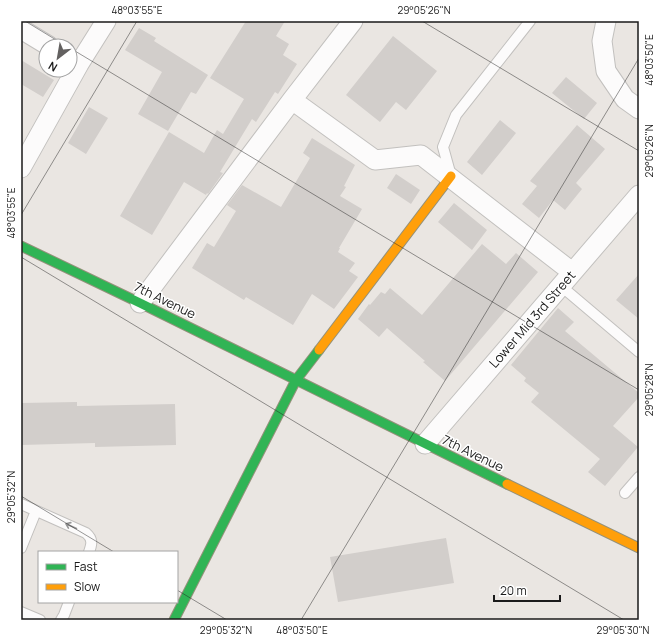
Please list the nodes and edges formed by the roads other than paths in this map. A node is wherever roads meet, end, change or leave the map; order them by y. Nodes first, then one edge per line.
1 (106, 21) edge
2 (353, 21) edge
3 (530, 21) edge
4 (606, 21) edge
5 (21, 30) edge
6 (38, 40) edge
7 (78, 56) edge
8 (66, 78) edge
9 (292, 100) junction
10 (639, 109) edge
11 (21, 168) edge
12 (451, 176) junction
13 (639, 195) edge
14 (21, 246) edge
15 (566, 279) junction
16 (140, 303) junction
17 (639, 352) edge
18 (296, 380) junction
19 (425, 444) junction
20 (639, 477) edge
21 (625, 493) dead end
22 (21, 504) edge
23 (36, 510) junction
24 (21, 548) edge
25 (639, 548) edge
26 (89, 551) edge
27 (69, 603) edge
28 (21, 612) edge
29 (40, 620) edge
30 (60, 620) edge
31 (174, 620) edge

1 - 7 street
2 - 9 street
3 - 12 lane
4 - 10 street
5 - 6 street
8 - 11 street
9 - 12 street
9 - 16 street
12 - 15 street
12 - 18 main road
13 - 15 street, Lower Mid 3rd Street
14 - 16 main road, 7th Avenue
15 - 17 lane
15 - 19 street, Lower Mid 3rd Street
16 - 18 main road, 7th Avenue
18 - 19 main road, 7th Avenue
18 - 31 main road
19 - 25 main road, 7th Avenue
20 - 21 lane
22 - 23 lane
23 - 24 lane
26 -> 23 lane
27 - 30 lane
28 - 29 lane

